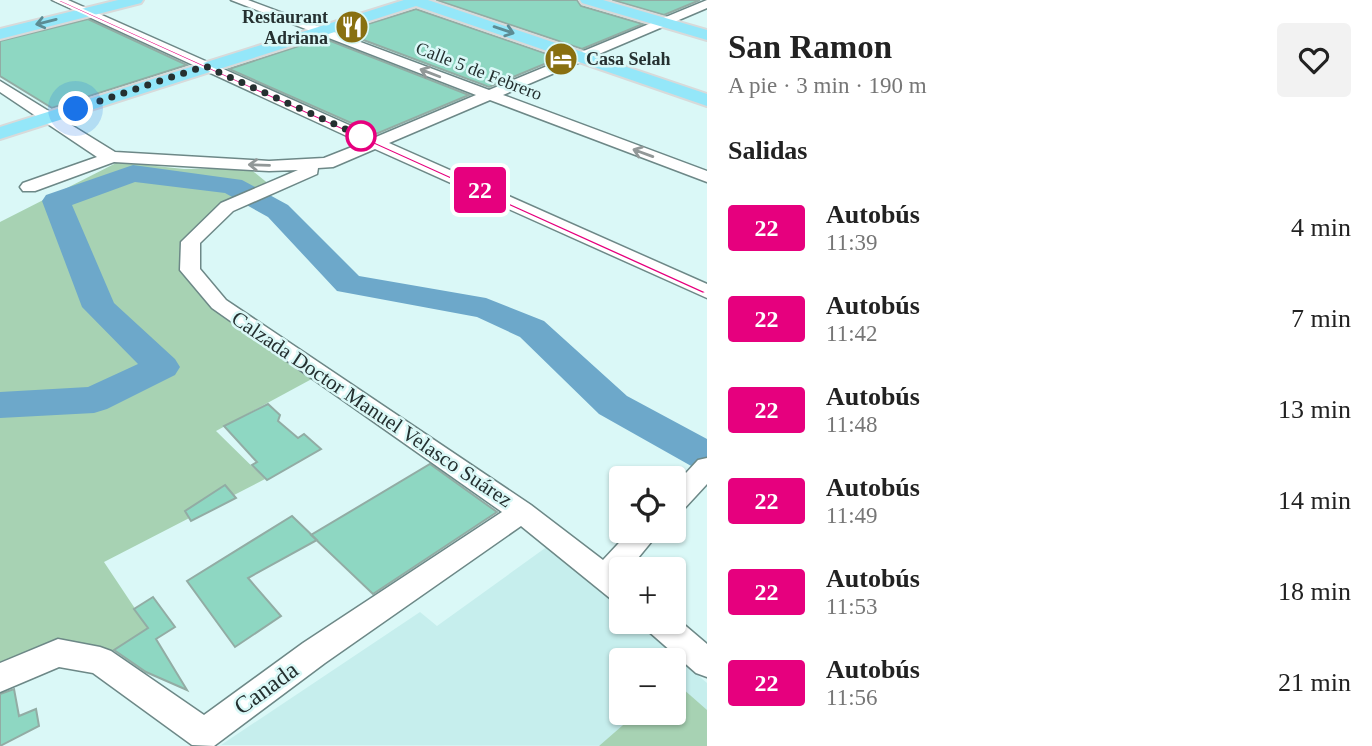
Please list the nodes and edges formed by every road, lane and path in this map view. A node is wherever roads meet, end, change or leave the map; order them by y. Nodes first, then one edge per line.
1 (58, 0) edge
2 (136, 0) edge
3 (237, 0) edge
4 (416, 0) edge
5 (587, 0) edge
6 (707, 4) edge
7 (85, 13) junction
8 (665, 23) junction
9 (319, 30) junction
10 (0, 33) edge
11 (707, 35) edge
12 (583, 57) junction
13 (205, 66) junction
14 (3, 90) edge
15 (489, 96) junction
16 (707, 100) edge
17 (50, 118) junction
18 (0, 133) edge
19 (375, 143) junction
20 (112, 157) junction
21 (327, 163) junction
22 (707, 177) edge
23 (29, 187) dead end
24 (707, 292) edge
25 (705, 470) edge
26 (686, 490) edge
27 (522, 512) junction
28 (609, 580) edge
29 (673, 634) edge
30 (707, 663) edge
31 (0, 678) edge
32 (195, 740) edge

1 - 7 street
2 - 7 main road
3 - 9 street, Calle 5 de Febrero
4 - 9 main road
4 -> 12 main road
5 - 8 main road
6 - 8 street, Calzada Doctor Manuel Velasco Suárez
7 -> 10 main road
7 - 13 street
8 - 11 main road
8 - 12 street, Calzada Doctor Manuel Velasco Suárez
9 - 13 main road
15 -> 9 street, Calle 5 de Febrero
12 - 15 street, Calzada Doctor Manuel Velasco Suárez
12 - 16 main road
13 - 17 main road
13 - 19 street
14 - 17 street
15 - 19 street, Calzada Doctor Manuel Velasco Suárez
22 -> 15 street, Calle 5 de Febrero
17 - 18 main road
17 - 20 street
19 - 21 street, Calzada Doctor Manuel Velasco Suárez
19 - 24 street
21 -> 20 street
20 - 23 street
21 - 27 street, Calzada Doctor Manuel Velasco Suárez
25 - 26 street
27 - 28 street, Calzada Doctor Manuel Velasco Suárez
27 - 32 street, Canada
29 - 30 street
31 - 32 street, Canada

